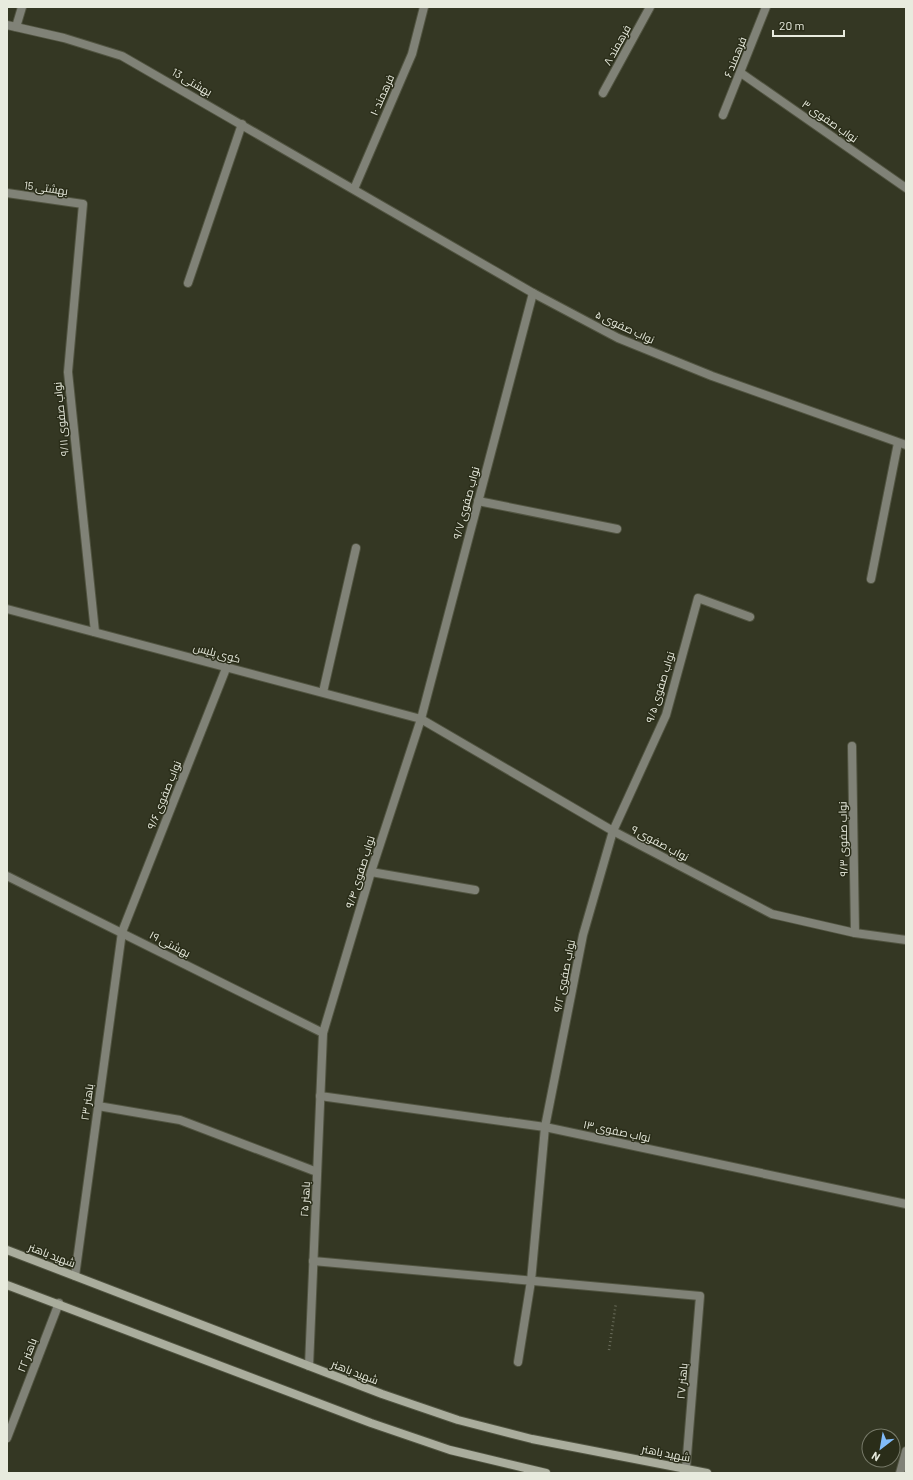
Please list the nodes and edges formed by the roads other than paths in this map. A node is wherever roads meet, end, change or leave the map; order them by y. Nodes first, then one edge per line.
1 (22, 7) edge
2 (424, 7) edge
3 (650, 7) edge
4 (766, 7) edge
5 (7, 25) edge
6 (16, 27) junction
7 (741, 73) junction
8 (603, 93) dead end
9 (723, 115) dead end
10 (242, 124) junction
11 (906, 188) edge
12 (354, 189) junction
13 (7, 193) edge
14 (83, 204) joint
15 (188, 283) dead end
16 (532, 293) junction
17 (902, 444) edge
18 (478, 501) junction
19 (617, 529) dead end
20 (356, 548) dead end
21 (872, 579) dead end
22 (7, 609) edge
23 (750, 617) dead end
24 (94, 632) junction
25 (227, 666) junction
26 (323, 692) junction
27 (421, 719) junction
28 (852, 746) dead end
29 (613, 831) junction
30 (371, 872) junction
31 (7, 876) edge
32 (475, 890) dead end
33 (122, 932) junction
34 (855, 933) junction
35 (906, 940) edge
36 (323, 1033) junction
37 (320, 1096) junction
38 (98, 1106) junction
39 (544, 1127) junction
40 (317, 1172) junction
41 (906, 1204) edge
42 (7, 1250) edge
43 (313, 1261) junction
44 (75, 1276) junction
45 (531, 1281) junction
46 (7, 1285) edge
47 (59, 1303) junction
48 (518, 1362) dead end
49 (309, 1366) junction
50 (7, 1438) edge
51 (906, 1451) edge
52 (686, 1468) junction
53 (546, 1473) edge
54 (707, 1473) edge
55 (900, 1473) edge

1 - 6 street
2 - 12 street, فرهمند ۱۰
3 - 8 street, فرهمند ۸
4 - 7 street, فرهمند ۶
5 - 6 street, بهشتی 13
6 - 10 street, بهشتی 13
7 - 9 street, فرهمند ۶
7 - 11 street, نواب صفوی ۳
10 - 12 street, بهشتی 13
10 - 15 street
12 - 16 street, نواب صفوی ۵
13 - 14 street, بهشتی 15
14 - 24 street, نواب صفوی ۹/۱۱
16 - 17 street, نواب صفوی ۵
16 - 18 street, نواب صفوی ۹/۷
17 - 21 street
18 - 19 street
18 - 27 street, نواب صفوی ۹/۷
20 - 26 street
22 - 24 street, کوی پلیس
23 - 29 street, نواب صفوی ۹/۵
24 - 25 street, کوی پلیس
25 - 26 street, کوی پلیس
25 - 33 street, نواب صفوی ۹/۶
26 - 27 street, کوی پلیس
27 - 29 street, نواب صفوی ۹
27 - 30 street, نواب صفوی ۹/۴
28 - 34 street, نواب صفوی ۹/۳
29 - 34 street, نواب صفوی ۹
29 - 39 street, نواب صفوی ۹/۲
30 - 32 street
30 - 36 street, نواب صفوی ۹/۴
31 - 33 street, بهشتی ۱۹
33 - 36 street, بهشتی ۱۹
33 - 38 street, باهنر ۲۳
34 - 35 street, نواب صفوی ۹
36 - 37 street, باهنر ۲۵
37 - 39 street, نواب صفوی ۱۳
37 - 40 street, باهنر ۲۵
38 - 40 street
38 - 44 street, باهنر ۲۳
39 - 41 street, نواب صفوی ۱۳
39 - 45 street, نواب صفوی ۹/۲
40 - 43 street, باهنر ۲۵
42 - 44 main road, شهید باهنر
43 - 45 street
43 - 49 street, باهنر ۲۵
44 - 49 main road, شهید باهنر
45 - 48 street, نواب صفوی ۹/۲
45 - 52 street, باهنر ۲۷
46 - 47 main road
47 - 50 street, باهنر ۲۲
47 - 53 main road
49 - 52 main road, شهید باهنر
51 - 55 street
52 - 54 main road, شهید باهنر

